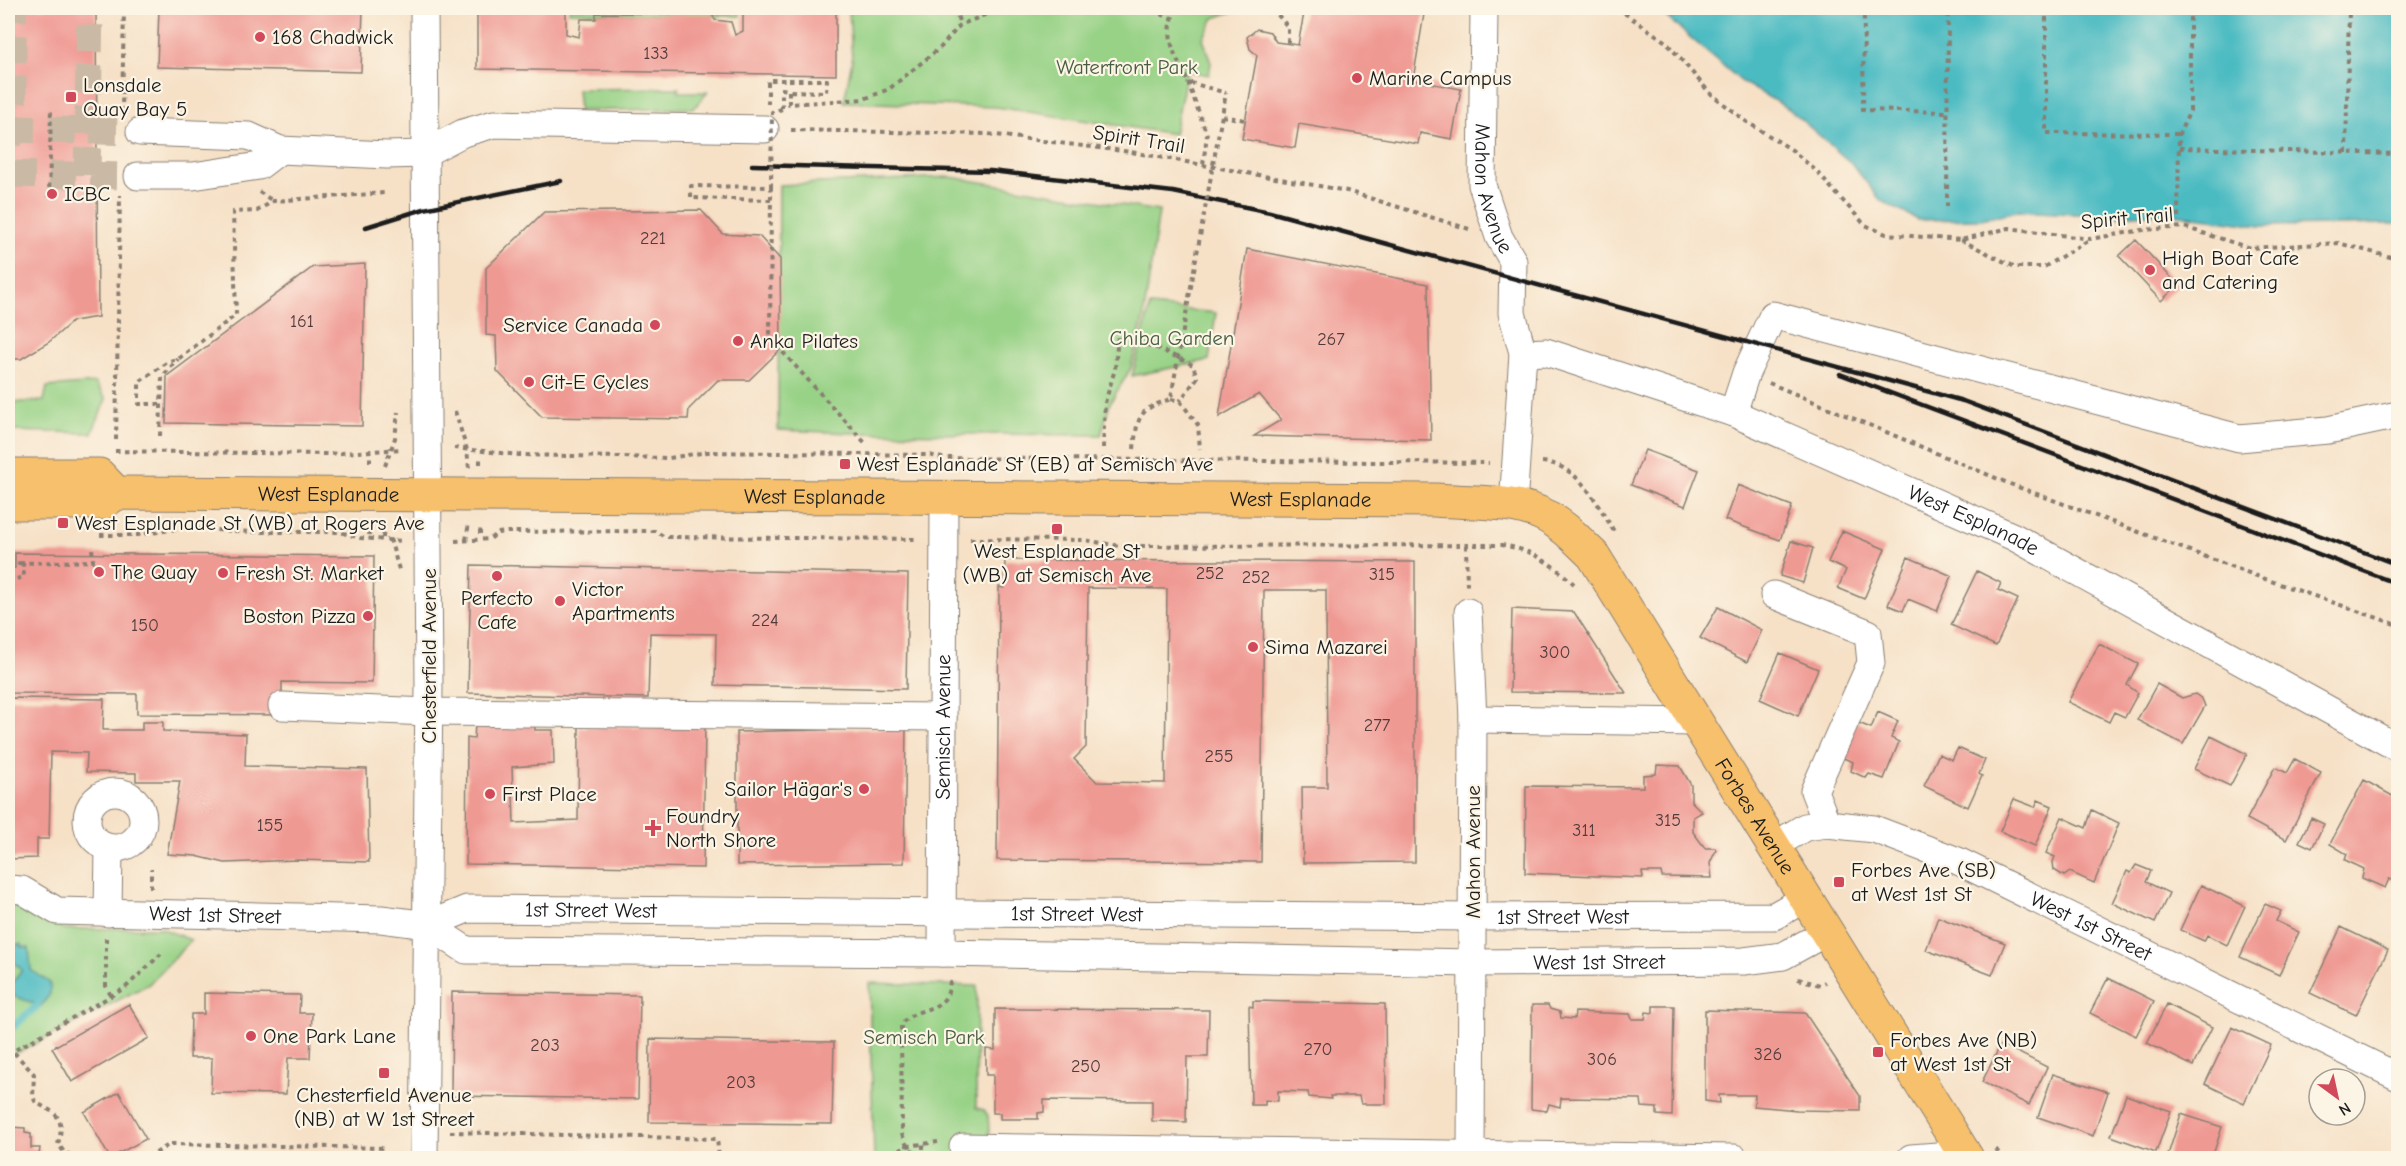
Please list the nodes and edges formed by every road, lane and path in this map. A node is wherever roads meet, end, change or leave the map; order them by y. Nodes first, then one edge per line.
1 (424, 8) edge
2 (623, 8) edge
3 (650, 8) edge
4 (724, 8) edge
5 (955, 8) edge
6 (1002, 8) edge
7 (1144, 8) edge
8 (1177, 8) edge
9 (1272, 8) edge
10 (1484, 8) edge
11 (1617, 8) edge
12 (1864, 8) edge
13 (1948, 8) edge
14 (2046, 8) edge
15 (2190, 8) edge
16 (2349, 8) edge
17 (728, 12) dead end
18 (1171, 18) junction
19 (960, 26) junction
20 (1288, 44) dead end
21 (1188, 82) junction
22 (789, 91) junction
23 (51, 109) dead end
24 (1947, 112) junction
25 (1222, 116) junction
26 (1245, 120) dead end
27 (776, 125) junction
28 (140, 132) tunnel mouth
29 (2179, 134) junction
30 (2179, 147) junction
31 (280, 150) junction
32 (2346, 153) junction
33 (423, 154) junction
34 (2398, 154) edge
35 (1203, 165) junction
36 (138, 176) tunnel mouth
37 (771, 187) junction
38 (256, 190) dead end
39 (385, 193) dead end
40 (48, 197) dead end
41 (771, 200) junction
42 (273, 201) junction
43 (1947, 207) dead end
44 (2178, 217) dead end
45 (1499, 237) junction
46 (2090, 239) junction
47 (1961, 240) junction
48 (2398, 259) edge
49 (118, 315) dead end
50 (1523, 352) junction
51 (178, 359) junction
52 (1746, 373) junction
53 (1172, 399) junction
54 (1180, 402) junction
55 (160, 404) junction
56 (1733, 413) junction
57 (2398, 415) edge
58 (160, 436) dead end
59 (116, 440) dead end
60 (867, 445) dead end
61 (453, 448) dead end
62 (1103, 448) dead end
63 (403, 449) dead end
64 (1134, 449) dead end
65 (1200, 449) dead end
66 (389, 450) junction
67 (467, 450) junction
68 (106, 451) dead end
69 (370, 455) dead end
70 (480, 457) dead end
71 (966, 458) junction
72 (370, 462) dead end
73 (385, 463) dead end
74 (469, 463) dead end
75 (1495, 463) dead end
76 (480, 464) dead end
77 (966, 464) dead end
78 (8, 475) edge
79 (116, 494) junction
80 (428, 497) junction
81 (944, 499) junction
82 (8, 503) edge
83 (1513, 506) junction
84 (369, 526) dead end
85 (480, 526) dead end
86 (384, 527) dead end
87 (469, 528) dead end
88 (480, 534) dead end
89 (94, 535) dead end
90 (369, 535) dead end
91 (383, 538) junction
92 (920, 540) dead end
93 (961, 540) dead end
94 (401, 541) dead end
95 (1466, 545) junction
96 (1509, 546) dead end
97 (92, 548) dead end
98 (23, 563) junction
99 (8, 564) edge
100 (8, 581) edge
101 (1774, 595) dead end
102 (1468, 612) joint
103 (2398, 625) edge
104 (282, 706) dead end
105 (429, 712) junction
106 (943, 717) junction
107 (1473, 719) junction
108 (1697, 722) junction
109 (2398, 748) edge
110 (1827, 824) junction
111 (1774, 846) junction
112 (109, 848) dead end
113 (8, 890) edge
114 (1806, 898) junction
115 (942, 912) junction
116 (1473, 917) junction
117 (107, 925) junction
118 (428, 925) junction
119 (1827, 932) junction
120 (161, 954) dead end
121 (1473, 963) junction
122 (946, 964) junction
123 (111, 996) junction
124 (8, 1046) edge
125 (13, 1052) junction
126 (8, 1054) edge
127 (2398, 1077) edge
128 (446, 1132) dead end
129 (923, 1143) dead end
130 (907, 1146) junction
131 (963, 1147) dead end
132 (386, 1148) dead end
133 (1966, 1156) edge
134 (1471, 1157) edge
135 (78, 1158) edge
136 (148, 1158) edge
137 (424, 1158) edge
138 (723, 1158) edge
139 (883, 1158) edge
140 (922, 1158) edge
141 (1734, 1158) edge
142 (1911, 1158) edge

1 - 33 street, Chesterfield Avenue
2 - 3 path
4 - 17 path
5 - 19 path
6 - 19 path
7 - 18 path
8 - 18 path
9 - 20 path
10 - 45 street, Mahon Avenue
11 - 47 path, Spirit Trail
12 - 24 path
13 - 24 path
14 - 29 path
15 - 29 path
16 - 32 path
18 - 21 path
19 - 22 path
21 - 25 path, bridge
21 - 35 path
22 - 27 path
22 - 27 path
23 - 40 path
24 - 43 path
25 - 26 path
25 - 53 path, bridge
27 - 33 street
27 - 35 path, Spirit Trail
27 - 37 path, bridge
28 - 31 street
29 - 30 path
30 - 32 path
30 - 44 path
31 - 33 street
31 - 36 street
32 - 34 path
33 - 80 street, Chesterfield Avenue
35 - 45 path, Spirit Trail
37 - 41 path
37 - 41 path
38 - 42 path
39 - 42 path
41 - 60 path
42 - 51 path
45 - 50 street, Mahon Avenue
46 - 47 path, Spirit Trail
46 - 47 path
46 - 48 path, Spirit Trail
49 - 59 path
50 - 56 street, West Esplanade
50 - 83 street, Mahon Avenue
51 - 55 path
51 - 55 path
52 - 56 street
52 - 57 street
52 - 103 path
53 - 54 path
53 - 64 path
54 - 62 path
54 - 65 path
55 - 58 path
56 - 109 street, West Esplanade
61 - 67 path
63 - 66 path
66 - 68 path
66 - 73 path
67 - 71 path
67 - 74 path
69 - 72 path
70 - 76 path
71 - 75 path
71 - 77 path
78 - 79 main road
79 - 80 main road, West Esplanade
79 - 82 main road, West Esplanade
80 - 81 main road, West Esplanade
80 - 105 street, Chesterfield Avenue
81 - 83 main road, West Esplanade
81 - 106 street, Semisch Avenue
83 - 108 main road, Forbes Avenue
84 - 90 path
85 - 88 path
86 - 91 path
87 - 92 path
89 - 91 path
91 - 94 path
93 - 95 path
95 - 96 path
95 - 102 path
97 - 98 path
98 - 99 path
98 - 100 path
101 - 110 street
102 - 107 street, Mahon Avenue
104 - 105 street
105 - 106 street
105 - 118 street, Chesterfield Avenue
106 - 115 street, Semisch Avenue
107 - 108 street
107 - 116 street, Mahon Avenue
108 - 111 main road, Forbes Avenue
110 - 111 street, West 1st Street
110 - 127 street, West 1st Street
111 - 114 main road, Forbes Avenue
112 - 117 street
113 - 117 street, West 1st Street
114 - 116 street, 1st Street West
114 - 119 main road, Forbes Avenue
115 - 116 street, 1st Street West
115 - 118 street, 1st Street West
115 - 122 street, Semisch Avenue
116 - 121 street, Mahon Avenue
117 - 118 street, West 1st Street
117 - 123 path
118 - 122 street, 1st Street West
118 - 137 street, Chesterfield Avenue
119 - 121 street, West 1st Street
119 - 133 main road, Forbes Avenue
120 - 123 path
121 - 122 street, 1st Street West
121 - 134 street, Mahon Avenue
122 - 130 path
123 - 125 path
124 - 125 path
125 - 126 path
125 - 135 path
128 - 138 path
129 - 140 path
130 - 139 path
130 - 140 path
131 - 134 street
132 - 136 path
133 - 142 street
134 - 141 street

